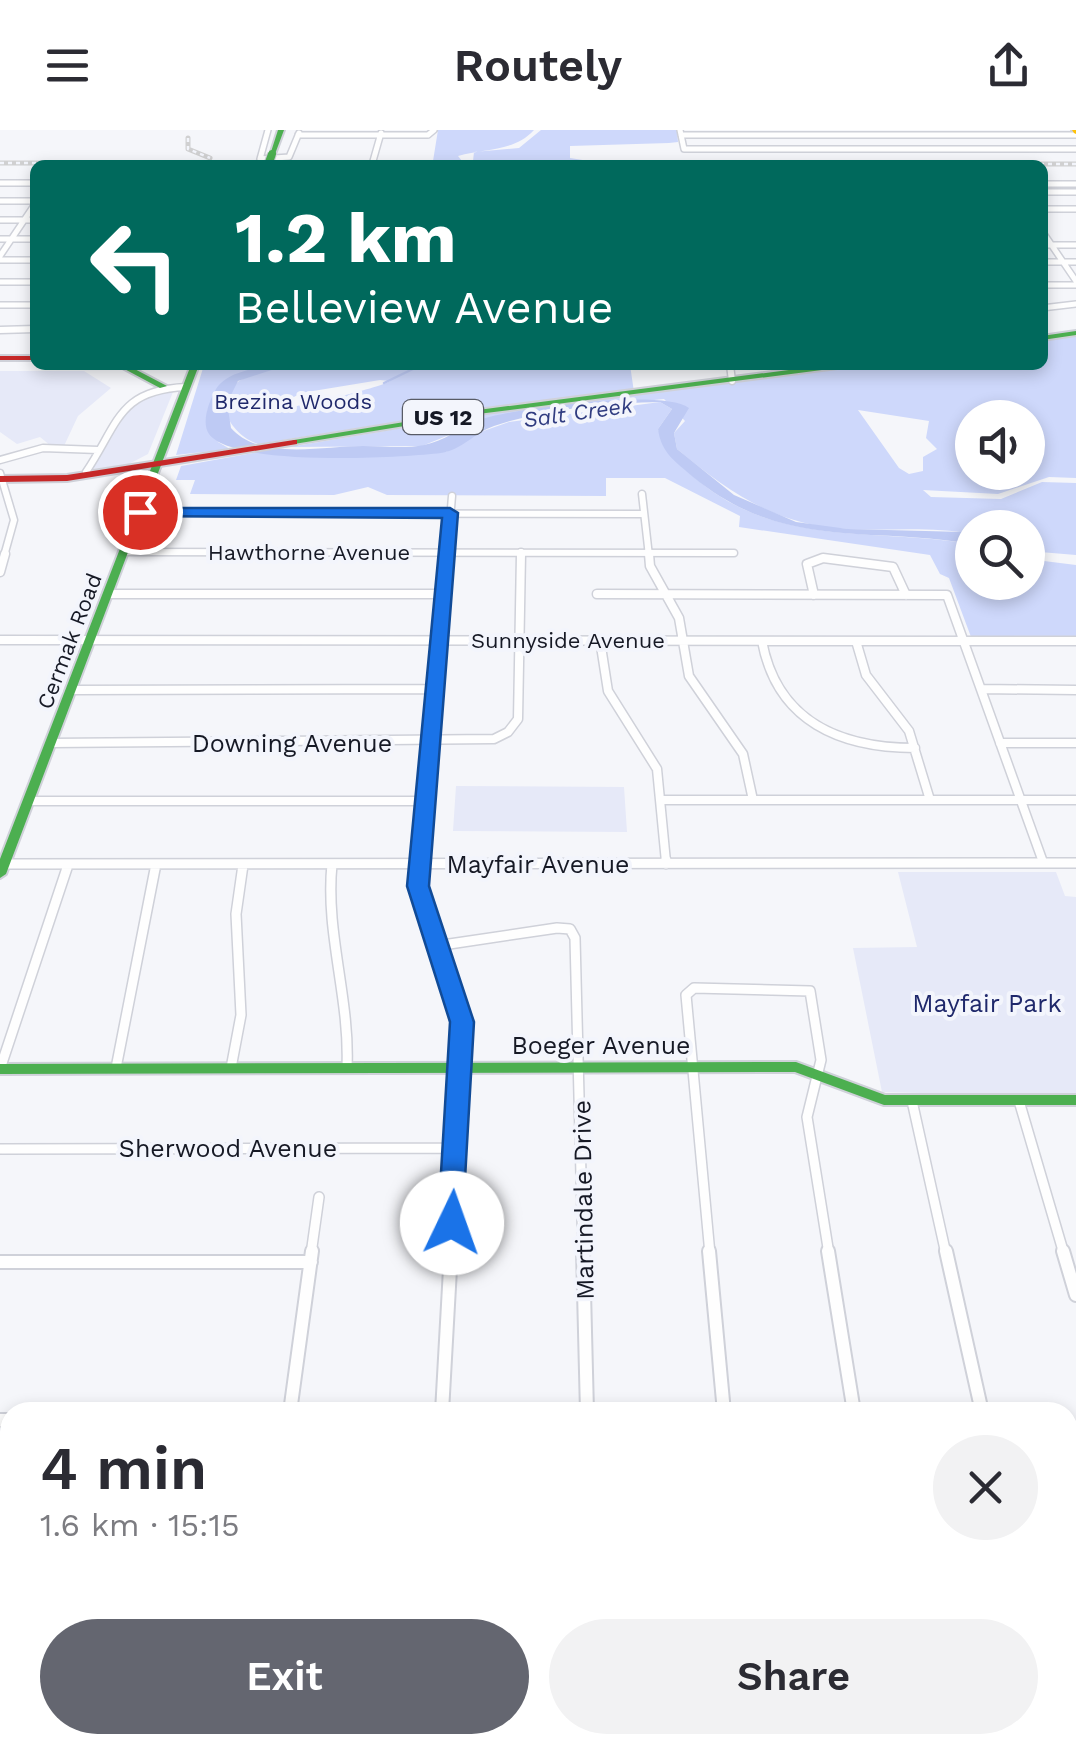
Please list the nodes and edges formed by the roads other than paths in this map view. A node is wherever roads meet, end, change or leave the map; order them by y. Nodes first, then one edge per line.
1 (268, 130) edge
2 (291, 131) edge
3 (381, 132) edge
4 (433, 132) edge
5 (681, 132) edge
6 (778, 132) edge
7 (877, 132) edge
8 (977, 132) edge
9 (1076, 132) edge
10 (684, 149) joint
11 (784, 149) junction
12 (886, 149) junction
13 (988, 149) junction
14 (1076, 150) edge
15 (272, 159) edge
16 (891, 159) dead end
17 (374, 160) edge
18 (0, 183) edge
19 (30, 183) edge
20 (1048, 184) edge
21 (1076, 184) edge
22 (1048, 192) edge
23 (1076, 192) edge
24 (0, 201) edge
25 (30, 202) edge
26 (1048, 209) edge
27 (1076, 209) edge
28 (30, 210) edge
29 (0, 220) edge
30 (24, 220) junction
31 (30, 220) edge
32 (1048, 239) edge
33 (0, 240) edge
34 (11, 240) junction
35 (30, 240) edge
36 (1048, 245) edge
37 (1052, 245) junction
38 (1076, 245) edge
39 (0, 258) edge
40 (30, 260) edge
41 (1048, 262) edge
42 (1063, 262) junction
43 (1076, 262) edge
44 (0, 282) edge
45 (30, 282) edge
46 (1076, 283) edge
47 (1048, 284) edge
48 (1076, 304) edge
49 (0, 305) edge
50 (30, 305) edge
51 (1048, 307) edge
52 (0, 330) edge
53 (30, 330) edge
54 (1076, 333) edge
55 (1048, 337) edge
56 (0, 356) edge
57 (30, 356) edge
58 (131, 370) edge
59 (138, 370) edge
60 (193, 370) edge
61 (784, 370) edge
62 (735, 374) edge
63 (165, 386) junction
64 (186, 386) junction
65 (98, 450) junction
66 (160, 457) junction
67 (0, 460) edge
68 (92, 471) junction
69 (1, 476) edge
70 (642, 494) dead end
71 (452, 496) dead end
72 (140, 512) junction
73 (0, 513) edge
74 (13, 513) junction
75 (450, 513) junction
76 (644, 514) junction
77 (4, 552) edge
78 (125, 552) junction
79 (447, 552) junction
80 (521, 552) junction
81 (648, 553) junction
82 (734, 553) dead end
83 (0, 572) edge
84 (108, 594) junction
85 (443, 594) junction
86 (596, 594) dead end
87 (664, 594) junction
88 (814, 594) junction
89 (906, 594) junction
90 (520, 639) junction
91 (0, 640) edge
92 (91, 640) junction
93 (439, 640) junction
94 (600, 640) junction
95 (963, 640) junction
96 (683, 641) junction
97 (762, 641) junction
98 (856, 641) junction
99 (1076, 641) edge
100 (435, 689) junction
101 (72, 690) junction
102 (981, 690) junction
103 (1076, 690) edge
104 (430, 742) junction
105 (1000, 742) junction
106 (1076, 742) edge
107 (51, 743) junction
108 (914, 748) junction
109 (424, 800) junction
110 (660, 800) junction
111 (753, 800) junction
112 (930, 800) junction
113 (1020, 800) junction
114 (1076, 800) edge
115 (29, 801) junction
116 (1043, 863) junction
117 (1076, 863) edge
118 (156, 864) junction
119 (332, 864) junction
120 (419, 864) junction
121 (666, 864) junction
122 (68, 865) junction
123 (243, 865) junction
124 (1, 867) edge
125 (436, 946) junction
126 (347, 1067) junction
127 (460, 1067) junction
128 (692, 1067) junction
129 (116, 1068) junction
130 (231, 1068) junction
131 (580, 1068) junction
132 (0, 1069) edge
133 (818, 1072) junction
134 (912, 1100) junction
135 (1076, 1100) edge
136 (1020, 1101) junction
137 (456, 1148) junction
138 (0, 1149) edge
139 (320, 1197) dead end
140 (0, 1262) edge
141 (311, 1262) junction
142 (1076, 1294) edge
143 (291, 1402) edge
144 (443, 1402) edge
145 (587, 1402) edge
146 (723, 1402) edge
147 (852, 1402) edge
148 (980, 1402) edge

1 - 2 street
2 - 3 street
2 - 15 main road
3 - 4 street
3 - 17 street
5 - 6 street
5 - 10 street
6 - 7 street
6 - 11 street
7 - 8 street
7 - 12 street
8 - 9 street
8 - 13 street
10 - 11 street
11 - 12 street
12 - 13 street
12 - 16 street
13 - 14 street
18 - 19 street
20 - 21 street
22 - 23 street
24 - 25 street
26 - 27 street
28 - 30 street
29 - 30 street
30 - 31 street
30 - 34 street
32 - 37 street
33 - 34 street
34 - 35 street
34 - 39 street
36 - 37 street
37 - 38 street
37 - 42 street
39 - 40 street
41 - 42 street
42 - 43 street
42 - 46 street
44 - 45 street
46 - 47 street
48 - 51 street
49 - 50 street
52 - 53 street
54 - 55 main road
56 - 57 main road
58 - 63 main road
59 - 63 main road
60 - 64 main road, Cermak Road
61 - 62 main road, US 12
62 - 66 main road, US 12
63 - 64 street
63 - 65 street
64 - 66 main road, Cermak Road
65 - 67 street
65 - 68 street
66 - 68 main road, US 12
66 - 72 main road, Cermak Road
68 - 69 main road, US 12
69 - 74 street
70 - 76 street
71 - 75 street
72 - 75 street
72 - 78 main road, Cermak Road
73 - 74 street
74 - 77 street
75 - 76 street
75 - 79 street
76 - 81 street
77 - 83 street
78 - 79 street, Hawthorne Avenue
78 - 84 main road, Cermak Road
79 - 80 street, Hawthorne Avenue
79 - 85 street
80 - 81 street, Hawthorne Avenue
80 - 90 street
81 - 82 street, Hawthorne Avenue
81 - 87 street
84 - 85 street
84 - 92 main road, Cermak Road
85 - 93 street
86 - 87 street
87 - 88 street
87 - 96 street
88 - 89 street
88 - 89 street
89 - 95 street
90 - 93 street, Sunnyside Avenue
90 - 94 street, Sunnyside Avenue
90 - 104 street, Downing Avenue
91 - 92 street, Sunnyside Avenue
92 - 93 street, Sunnyside Avenue
92 - 101 main road, Cermak Road
93 - 100 street
94 - 96 street, Sunnyside Avenue
94 - 110 street
95 - 98 street, Sunnyside Avenue
95 - 99 street, Sunnyside Avenue
95 - 102 street
96 - 97 street, Sunnyside Avenue
96 - 111 street
97 - 98 street, Sunnyside Avenue
97 - 108 street
98 - 108 street
100 - 101 street
100 - 104 street
101 - 107 main road, Cermak Road
102 - 103 street
102 - 105 street
104 - 107 street, Downing Avenue
104 - 109 street
105 - 106 street
105 - 113 street
107 - 115 main road, Cermak Road
108 - 112 street
109 - 115 street
109 - 120 street
110 - 111 street
110 - 121 street
111 - 112 street
112 - 113 street
113 - 114 street
113 - 116 street
115 - 124 main road, Cermak Road
116 - 117 street, Mayfair Avenue
116 - 121 street, Mayfair Avenue
118 - 122 street, Mayfair Avenue
118 - 123 street, Mayfair Avenue
118 - 129 street
119 - 120 street, Mayfair Avenue
119 - 123 street, Mayfair Avenue
119 - 126 street
120 - 121 street, Mayfair Avenue
120 - 125 street
122 - 124 street, Mayfair Avenue
122 - 132 street
123 - 130 street
125 - 127 street
125 - 131 street, Martindale Drive
126 - 127 main road, Boeger Avenue
126 - 130 main road, Boeger Avenue
127 - 131 main road, Boeger Avenue
127 - 137 street
128 - 131 main road, Boeger Avenue
128 - 133 main road, Boeger Avenue
128 - 133 street
128 - 146 street
129 - 130 main road, Boeger Avenue
129 - 132 main road, Boeger Avenue
131 - 145 street, Martindale Drive
133 - 134 main road, Boeger Avenue
133 - 147 street
134 - 136 main road, Boeger Avenue
134 - 148 street
135 - 136 main road, Boeger Avenue
136 - 142 street
137 - 138 street, Sherwood Avenue
137 - 144 street
139 - 141 street
140 - 141 street
141 - 143 street

